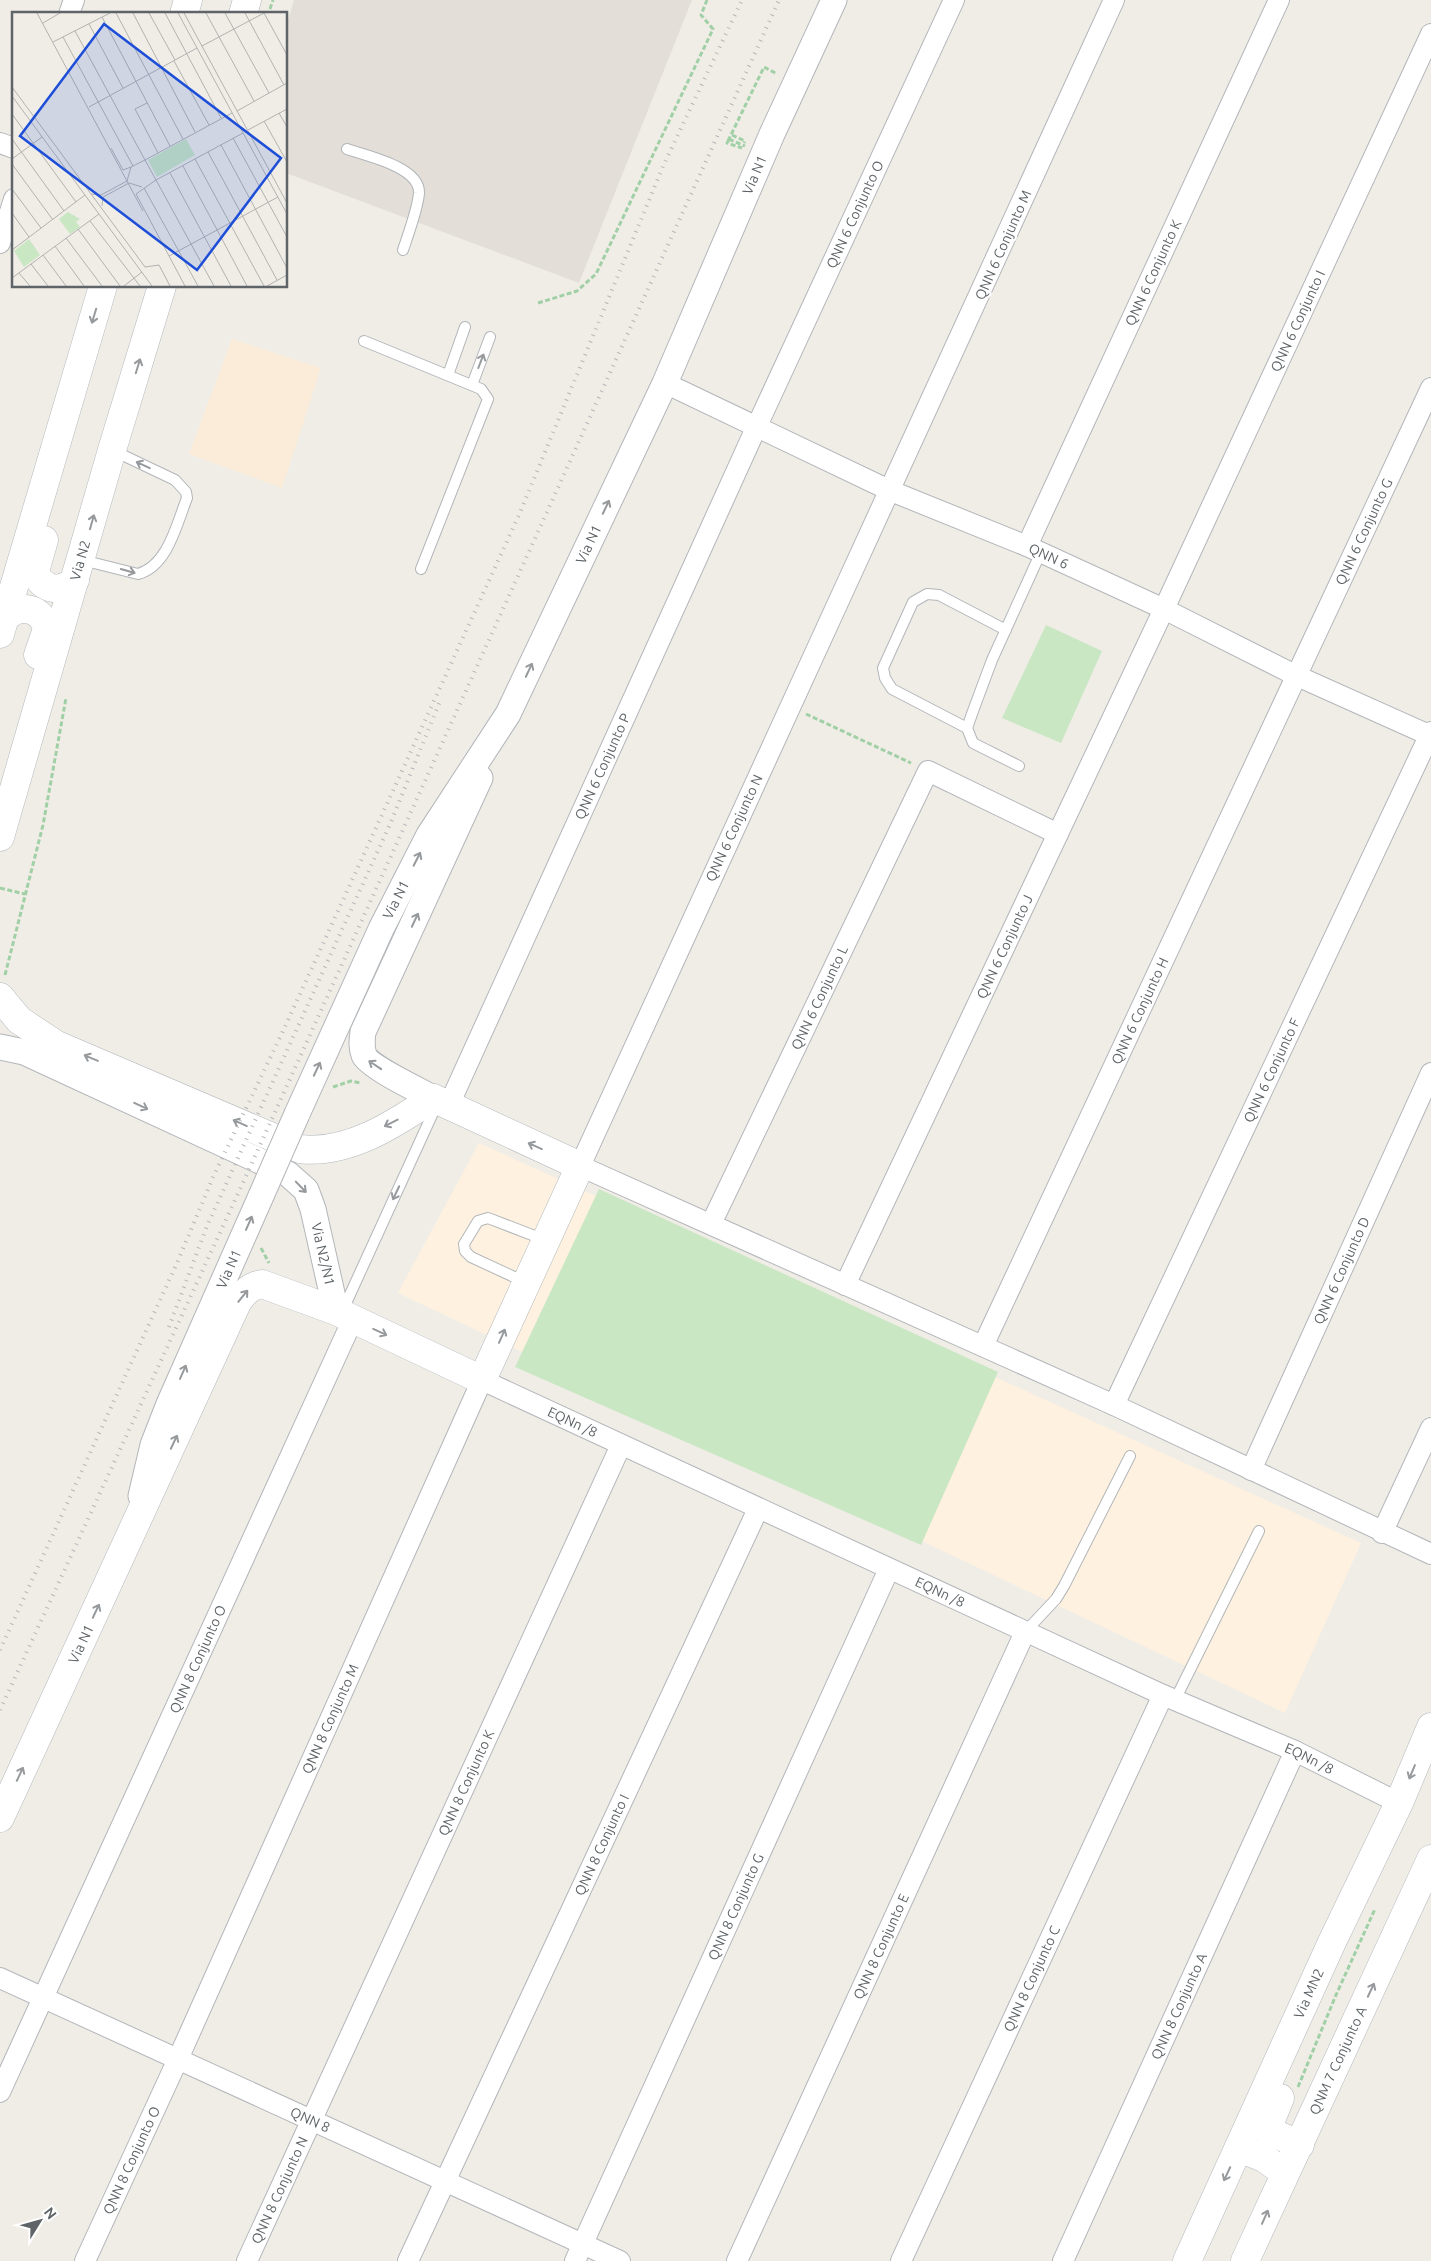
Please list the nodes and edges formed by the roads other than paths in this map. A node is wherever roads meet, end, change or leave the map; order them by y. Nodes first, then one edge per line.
1 (834, 0) edge
2 (954, 0) edge
3 (1114, 0) edge
4 (1279, 0) edge
5 (1431, 34) edge
6 (347, 149) dead end
7 (12, 205) edge
8 (0, 243) edge
9 (404, 250) dead end
10 (102, 288) edge
11 (161, 288) edge
12 (465, 328) dead end
13 (490, 337) dead end
14 (364, 341) dead end
15 (82, 356) junction
16 (448, 375) junction
17 (665, 383) junction
18 (472, 385) junction
19 (1431, 388) edge
20 (756, 428) junction
21 (112, 450) junction
22 (891, 491) junction
23 (1034, 549) junction
24 (421, 569) dead end
25 (78, 570) junction
26 (1164, 609) junction
27 (2, 626) edge
28 (1006, 630) junction
29 (1295, 675) junction
30 (508, 714) junction
31 (967, 728) junction
32 (1431, 734) edge
33 (1019, 766) dead end
34 (1058, 834) junction
35 (0, 836) edge
36 (2, 987) edge
37 (0, 1047) edge
38 (1431, 1073) edge
39 (440, 1102) junction
40 (580, 1166) junction
41 (711, 1224) junction
42 (546, 1240) junction
43 (526, 1283) junction
44 (845, 1284) junction
45 (343, 1315) junction
46 (983, 1346) junction
47 (482, 1380) junction
48 (1114, 1405) junction
49 (1431, 1428) edge
50 (621, 1445) junction
51 (1130, 1456) dead end
52 (1251, 1470) junction
53 (758, 1509) junction
54 (139, 1518) junction
55 (1259, 1531) dead end
56 (1382, 1533) junction
57 (1431, 1554) edge
58 (889, 1569) junction
59 (1025, 1632) junction
60 (1169, 1698) junction
61 (1431, 1727) edge
62 (1295, 1751) junction
63 (1398, 1803) junction
64 (0, 1818) edge
65 (1431, 1859) edge
66 (1332, 1942) junction
67 (0, 1978) edge
68 (44, 1998) junction
69 (178, 2059) junction
70 (0, 2092) edge
71 (312, 2120) junction
72 (1300, 2145) junction
73 (1239, 2148) junction
74 (1285, 2173) junction
75 (445, 2180) junction
76 (579, 2253) edge
77 (85, 2261) edge
78 (246, 2261) edge
79 (408, 2261) edge
80 (620, 2261) edge
81 (737, 2261) edge
82 (901, 2261) edge
83 (1063, 2261) edge
84 (1187, 2261) edge
85 (1245, 2261) edge

1 - 17 street, Via N1
2 - 20 street, QNN 6 Conjunto O
3 - 22 street, QNN 6 Conjunto M
4 - 23 street, QNN 6 Conjunto K
5 - 26 street, QNN 6 Conjunto I
6 - 9 lane
7 - 8 street
10 -> 15 main road
21 -> 11 main road, Via N2
12 - 16 lane
18 -> 13 lane
14 - 16 lane
15 - 25 main road
15 - 27 main road
16 - 18 lane
17 - 20 street, QNN 6
30 -> 17 street, Via N1
18 - 24 lane
19 - 29 street, QNN 6 Conjunto G
20 - 22 street, QNN 6
20 - 39 street, QNN 6 Conjunto P
25 -> 21 main road, Via N2
25 -> 21 lane
22 - 23 street, QNN 6
22 - 40 street, QNN 6 Conjunto N
23 - 26 street, QNN 6
23 - 28 lane
25 - 35 main road, Via N2
26 - 29 street, QNN 6
26 - 34 street, QNN 6 Conjunto J
27 - 35 main road
28 - 31 lane
28 - 31 lane
29 - 32 street, QNN 6
29 - 46 street, QNN 6 Conjunto H
39 -> 30 street
54 -> 30 street, Via N1, bridge
31 - 33 lane
32 - 48 street, QNN 6 Conjunto F
34 - 41 street, QNN 6 Conjunto L
34 - 44 street, QNN 6 Conjunto J
39 -> 36 main road
37 -> 45 street, Via N2/N1
38 - 52 street, QNN 6 Conjunto D
40 -> 39 main road
39 -> 45 lane
40 - 41 street
40 - 42 main road
41 - 44 street
42 - 43 main road
42 - 43 lane
47 -> 43 main road
44 - 46 street
45 -> 47 main road
54 -> 45 main road, Via N2/N1
45 - 68 street, QNN 8 Conjunto O
46 - 48 street
47 - 50 street, EQNn /8
47 - 69 street, QNN 8 Conjunto M
48 - 52 street
49 - 56 street
50 - 53 street, EQNn /8
50 - 71 street, QNN 8 Conjunto K
51 - 59 lane
52 - 56 street
53 - 58 street, EQNn /8
53 - 75 street, QNN 8 Conjunto I
64 -> 54 main road, Via N1
55 - 60 lane
56 - 57 street
58 - 59 street, EQNn /8
58 - 76 street, QNN 8 Conjunto G
59 - 60 street, EQNn /8
59 - 81 street, QNN 8 Conjunto E
60 - 62 street, EQNn /8
60 - 82 street, QNN 8 Conjunto C
61 -> 63 main road, Via MN2
62 - 63 street, EQNn /8
62 - 83 street, QNN 8 Conjunto A
63 - 66 main road, Via MN2
72 -> 65 main road, QNM 7 Conjunto A
66 - 72 main road
66 - 73 main road, Via MN2
67 - 68 street, QNN 8
68 - 69 street, QNN 8
68 - 70 street, QNN 8 Conjunto O
69 - 71 street, QNN 8
69 - 77 street, QNN 8 Conjunto O
71 - 75 street, QNN 8
71 - 78 street, QNN 8 Conjunto N
72 - 74 main road, QNM 7 Conjunto A
73 - 74 main road
73 -> 84 main road, Via MN2
85 -> 74 main road, QNM 7 Conjunto A
75 - 76 street, QNN 8
75 - 79 street, QNN 8 Conjunto I
76 - 80 street, QNN 8

